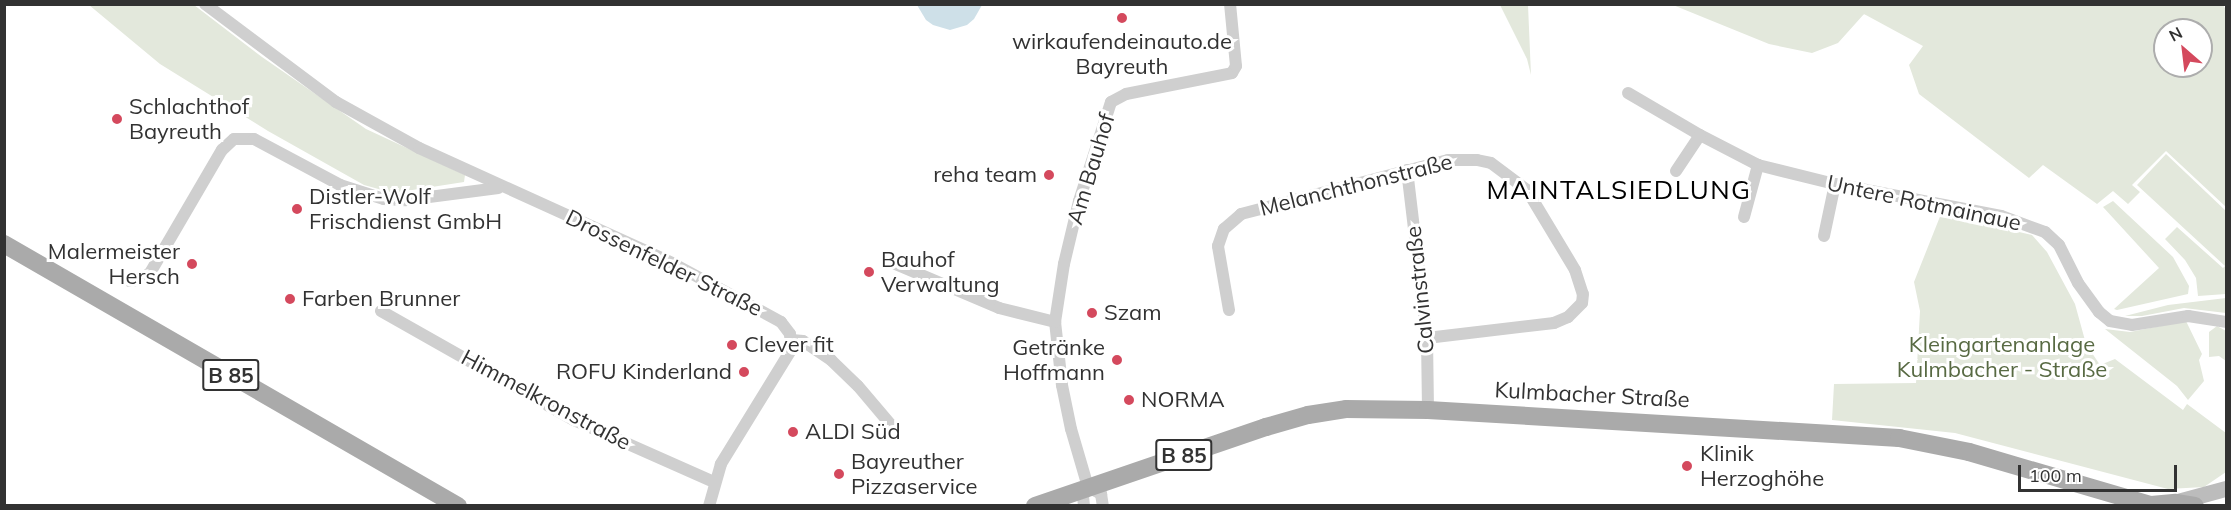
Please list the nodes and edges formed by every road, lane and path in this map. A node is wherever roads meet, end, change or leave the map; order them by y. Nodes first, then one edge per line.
1 (205, 4) edge
2 (1230, 4) edge
3 (1628, 93) dead end
4 (1700, 135) junction
5 (1758, 165) junction
6 (1407, 170) junction
7 (1676, 171) dead end
8 (1835, 184) junction
9 (502, 189) junction
10 (1744, 217) dead end
11 (1824, 236) dead end
12 (4, 244) edge
13 (886, 260) dead end
14 (129, 281) dead end
15 (381, 310) dead end
16 (1229, 310) dead end
17 (1055, 322) junction
18 (2226, 322) edge
19 (1427, 338) junction
20 (792, 340) junction
21 (1428, 410) junction
22 (891, 425) dead end
23 (714, 482) junction
24 (1088, 487) junction
25 (2226, 489) edge
26 (2176, 503) junction
27 (2153, 505) edge
28 (458, 506) edge
29 (709, 506) edge
30 (1035, 506) edge
31 (1084, 506) edge
32 (1103, 506) edge
33 (2195, 506) edge

1 - 9 street, Drossenfelder Straße
2 - 17 street, Am Bauhof
3 - 4 street, Untere Rotmainaue
4 - 5 street, Untere Rotmainaue
4 - 7 street
5 - 8 street, Untere Rotmainaue
5 - 10 street
6 - 16 street, Melanchthonstraße
6 - 19 street, Calvinstraße
6 - 19 street, Melanchthonstraße
8 - 11 street
8 - 18 street, Untere Rotmainaue
9 - 14 street, Drossenfelder Straße
9 - 20 street, Drossenfelder Straße
12 - 28 main road, B 85
13 - 17 street
15 - 23 street, Himmelkronstraße
17 - 24 street, Am Bauhof
19 - 21 street, Calvinstraße
20 - 22 street, Drossenfelder Straße
20 - 23 street
21 - 24 main road, Kulmbacher Straße / B 85
21 - 27 main road, Kulmbacher Straße / B 85
23 - 29 street
24 - 30 main road, Kulmbacher Straße / B 85
24 - 31 street
24 - 32 street
25 - 26 main road
26 - 27 main road, Kulmbacher Straße / B 85
26 - 33 main road, Kulmbacher Straße / B 85

